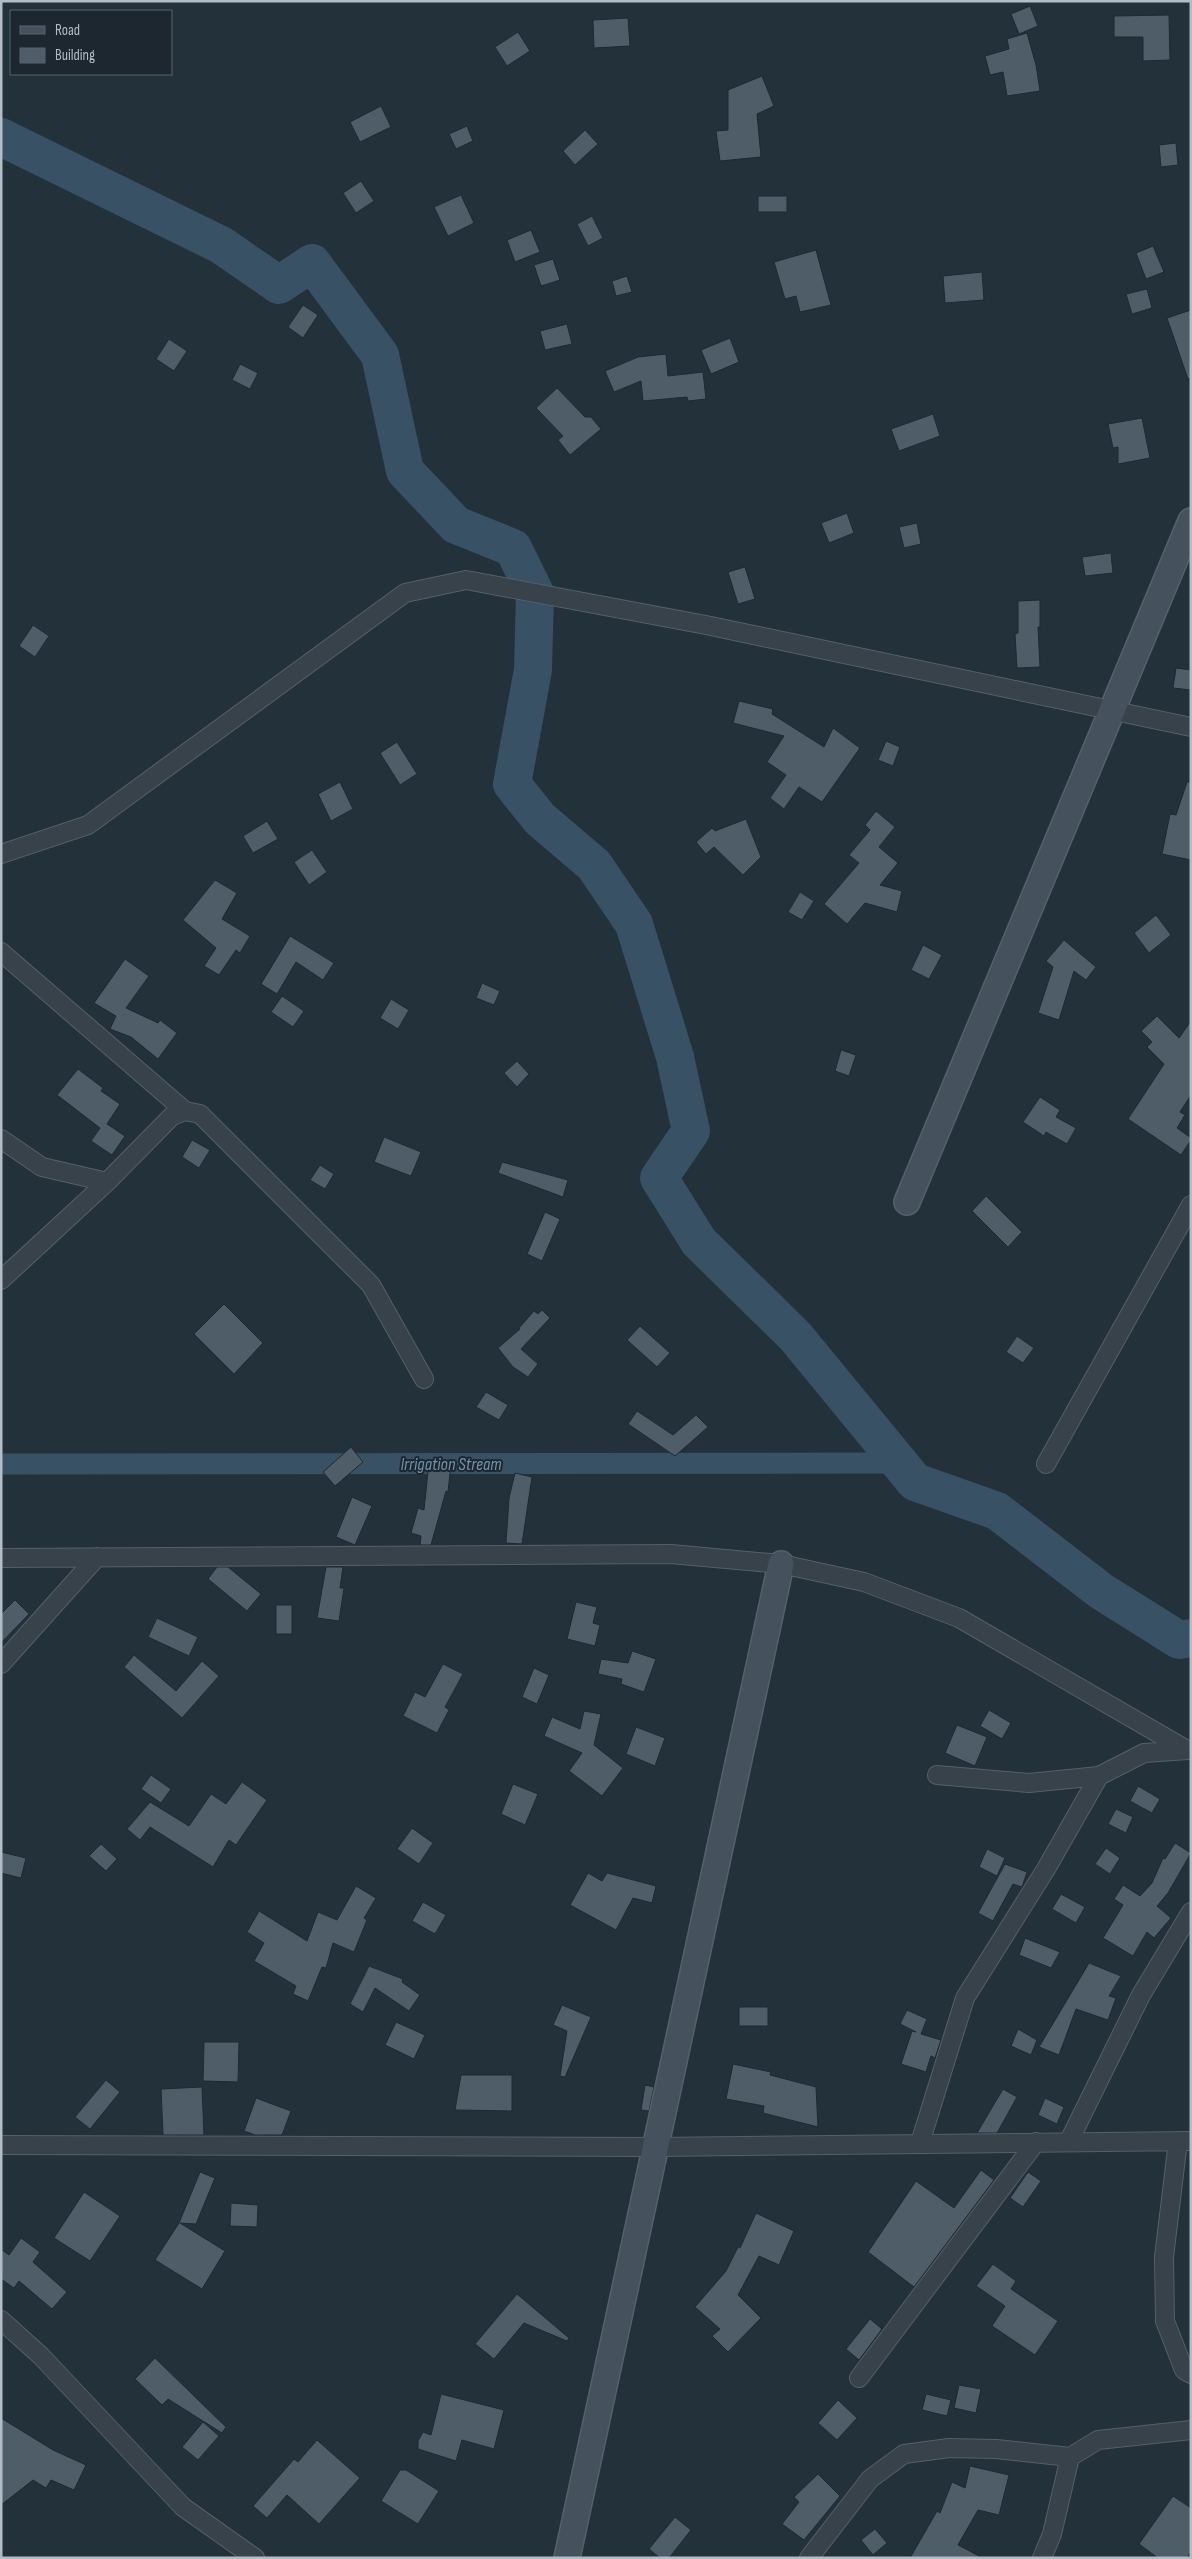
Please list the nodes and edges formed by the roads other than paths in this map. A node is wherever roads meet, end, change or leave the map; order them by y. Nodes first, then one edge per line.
1 (1191, 521) edge
2 (1112, 710) junction
3 (1191, 727) edge
4 (1, 854) edge
5 (1, 952) edge
6 (185, 1111) junction
7 (1, 1139) edge
8 (107, 1182) junction
9 (907, 1202) dead end
10 (1191, 1205) edge
11 (1, 1280) edge
12 (424, 1379) dead end
13 (1046, 1464) dead end
14 (97, 1557) junction
15 (1, 1558) edge
16 (780, 1564) junction
17 (1, 1664) edge
18 (1189, 1751) edge
19 (937, 1775) dead end
20 (1099, 1776) junction
21 (1191, 1912) edge
22 (1184, 2141) edge
23 (1036, 2142) junction
24 (1069, 2142) junction
25 (920, 2143) junction
26 (1, 2145) edge
27 (656, 2147) junction
28 (1, 2320) edge
29 (1191, 2374) edge
30 (859, 2378) dead end
31 (1191, 2430) edge
32 (1070, 2457) junction
33 (255, 2558) edge
34 (568, 2558) edge
35 (809, 2558) edge
36 (1042, 2558) edge

1 - 2 street
2 - 3 street
2 - 4 street
2 - 9 street
5 - 6 street
6 - 8 street
6 - 12 street
7 - 8 street
8 - 11 street
10 - 13 street
14 - 15 street
14 - 16 street
14 - 17 street
16 - 18 street
16 - 27 street
18 - 20 street
19 - 20 street
20 - 25 street
21 - 24 street
22 - 24 street
22 - 29 street
23 - 24 street
23 - 25 street
23 - 30 street
25 - 27 street
26 - 27 street
27 - 34 street
28 - 33 street
31 - 32 street
32 - 35 street
32 - 36 street

